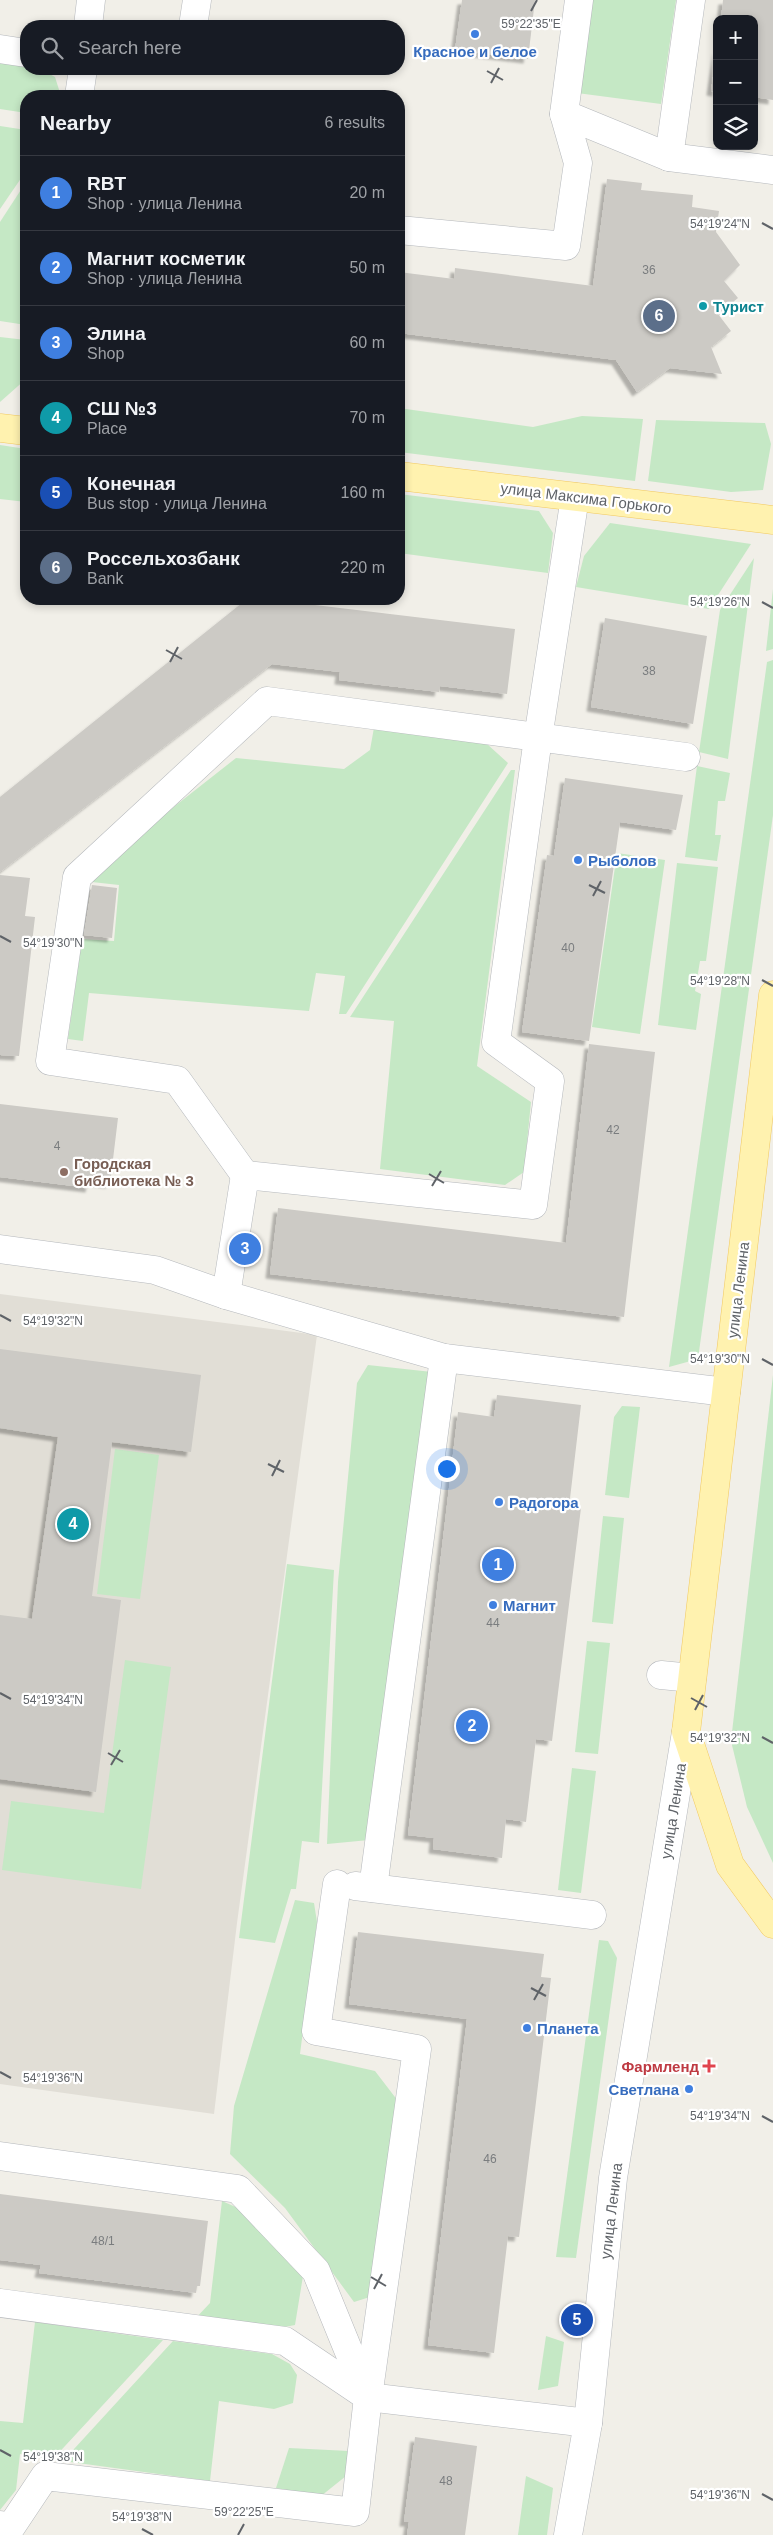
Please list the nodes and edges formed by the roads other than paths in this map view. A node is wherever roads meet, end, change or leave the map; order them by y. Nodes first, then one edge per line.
1 (91, 0) edge
2 (197, 0) edge
3 (579, 0) edge
4 (691, 0) edge
5 (89, 20) edge
6 (195, 20) edge
7 (0, 49) edge
8 (20, 52) edge
9 (82, 75) edge
10 (80, 90) edge
11 (564, 114) junction
12 (669, 157) junction
13 (773, 170) edge
14 (405, 231) edge
15 (0, 428) edge
16 (20, 430) edge
17 (405, 477) edge
18 (575, 497) junction
19 (773, 520) edge
20 (538, 738) junction
21 (686, 757) dead end
22 (773, 995) edge
23 (244, 1175) junction
24 (0, 1248) edge
25 (226, 1295) junction
26 (444, 1358) junction
27 (726, 1392) junction
28 (661, 1675) dead end
29 (692, 1678) junction
30 (686, 1732) junction
31 (373, 1888) junction
32 (592, 1915) dead end
33 (773, 1924) edge
34 (0, 2156) edge
35 (0, 2303) edge
36 (368, 2397) junction
37 (588, 2423) junction
38 (0, 2525) edge
39 (568, 2535) edge

1 - 5 street
2 - 6 street
3 - 11 street
4 - 12 street
7 - 8 street
9 - 10 street
11 - 12 street
11 - 14 street
12 - 13 street
15 - 16 main road
17 - 18 main road, улица Максима Горького
18 - 19 main road, улица Максима Горького
18 - 20 street
20 - 21 street
20 - 23 street
20 - 23 street
22 - 27 main road, улица Ленина
23 - 25 street
24 - 25 street
25 - 26 street
26 - 27 street
26 - 31 street
27 - 29 main road, улица Ленина
28 - 29 street
29 - 30 main road, улица Ленина
30 - 33 main road
30 - 37 street, улица Ленина
31 - 32 street
31 - 36 street
34 - 36 street
35 - 36 street
36 - 37 street
36 - 38 street
37 - 39 street, улица Ленина

